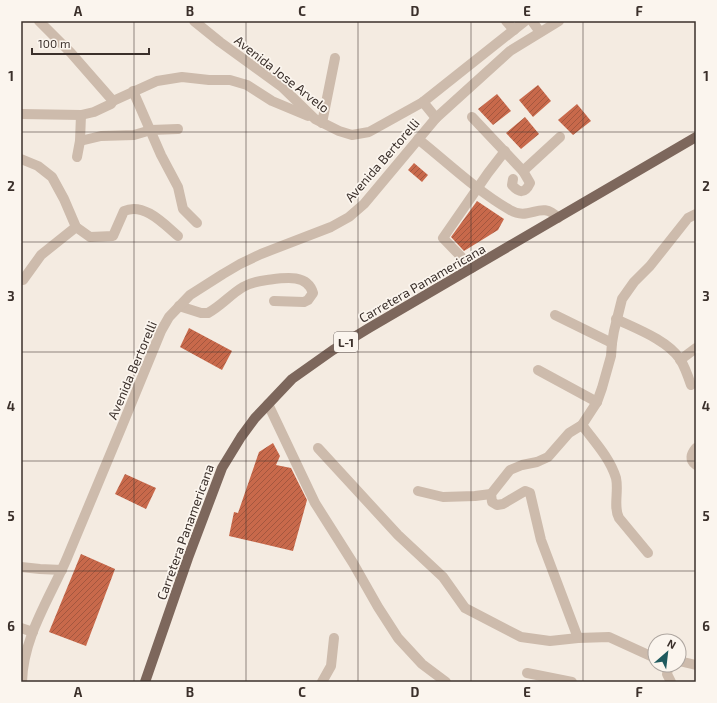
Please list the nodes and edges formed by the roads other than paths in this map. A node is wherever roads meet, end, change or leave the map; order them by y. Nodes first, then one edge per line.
1 (39, 21) edge
2 (194, 21) edge
3 (506, 21) edge
4 (525, 21) edge
5 (532, 21) edge
6 (559, 21) edge
7 (514, 30) junction
8 (540, 32) junction
9 (335, 58) dead end
10 (133, 91) junction
11 (113, 101) junction
12 (422, 102) junction
13 (21, 114) edge
14 (81, 115) junction
15 (472, 117) dead end
16 (436, 118) junction
17 (318, 121) junction
18 (178, 129) dead end
19 (151, 130) junction
20 (696, 137) edge
21 (418, 138) junction
22 (560, 138) dead end
23 (80, 141) junction
24 (505, 151) junction
25 (77, 157) dead end
26 (21, 159) edge
27 (523, 171) junction
28 (513, 179) dead end
29 (477, 188) junction
30 (696, 214) edge
31 (558, 218) junction
32 (197, 223) dead end
33 (76, 227) junction
34 (178, 236) dead end
35 (472, 268) junction
36 (21, 280) edge
37 (274, 301) dead end
38 (179, 306) junction
39 (555, 315) dead end
40 (616, 319) junction
41 (612, 343) junction
42 (696, 348) edge
43 (680, 360) junction
44 (538, 370) dead end
45 (691, 385) dead end
46 (597, 402) junction
47 (268, 404) junction
48 (582, 425) junction
49 (318, 448) dead end
50 (696, 448) edge
51 (696, 465) edge
52 (418, 491) dead end
53 (491, 494) junction
54 (648, 553) dead end
55 (21, 567) edge
56 (62, 570) junction
57 (21, 628) edge
58 (33, 632) junction
59 (334, 638) dead end
60 (578, 638) junction
61 (647, 654) edge
62 (527, 673) dead end
63 (667, 673) edge
64 (22, 682) edge
65 (145, 682) edge
66 (322, 682) edge
67 (446, 682) edge
68 (572, 682) edge
69 (672, 682) edge

1 - 11 street
2 - 17 street, Avenida Jose Arvelo
3 - 7 street
4 - 7 street, Avenida Jose Arvelo
5 - 8 street
6 - 8 street, Avenida Bertorelli
7 - 12 street, Avenida Jose Arvelo
8 - 16 street, Avenida Bertorelli
9 - 17 street
10 - 11 street
10 - 17 street
10 - 19 street
11 - 14 street
12 - 16 street
12 - 17 street, Avenida Jose Arvelo
13 - 14 street
14 - 23 street
15 - 24 street
16 - 21 street, Avenida Bertorelli
18 - 19 street
19 - 23 street
19 - 32 street
20 - 31 main road, Carretera Panamericana / L-1
21 - 29 street
21 - 38 street, Avenida Bertorelli
22 - 27 street
23 - 25 street
24 - 27 street
24 - 29 street
26 - 33 street
27 - 28 street
29 - 31 street
29 - 35 street
30 - 40 street
31 - 35 main road, Carretera Panamericana / L-1
33 - 34 street
33 - 36 street
35 - 47 main road, Carretera Panamericana / L-1
37 - 38 street
38 - 56 street, Avenida Bertorelli
39 - 41 street
40 - 41 street
40 - 43 street
41 - 46 street
42 - 43 street
43 - 45 street
44 - 46 street
46 - 48 street
47 - 65 main road, Carretera Panamericana / L-1
47 - 67 street
48 - 53 street
48 - 54 street
49 - 60 street
50 - 51 street
52 - 53 street
53 - 60 street
55 - 56 street
56 - 58 street, Avenida Bertorelli
57 - 58 street
58 - 64 street, Avenida Bertorelli
59 - 66 street
60 - 61 street
62 - 68 street
63 - 69 street

